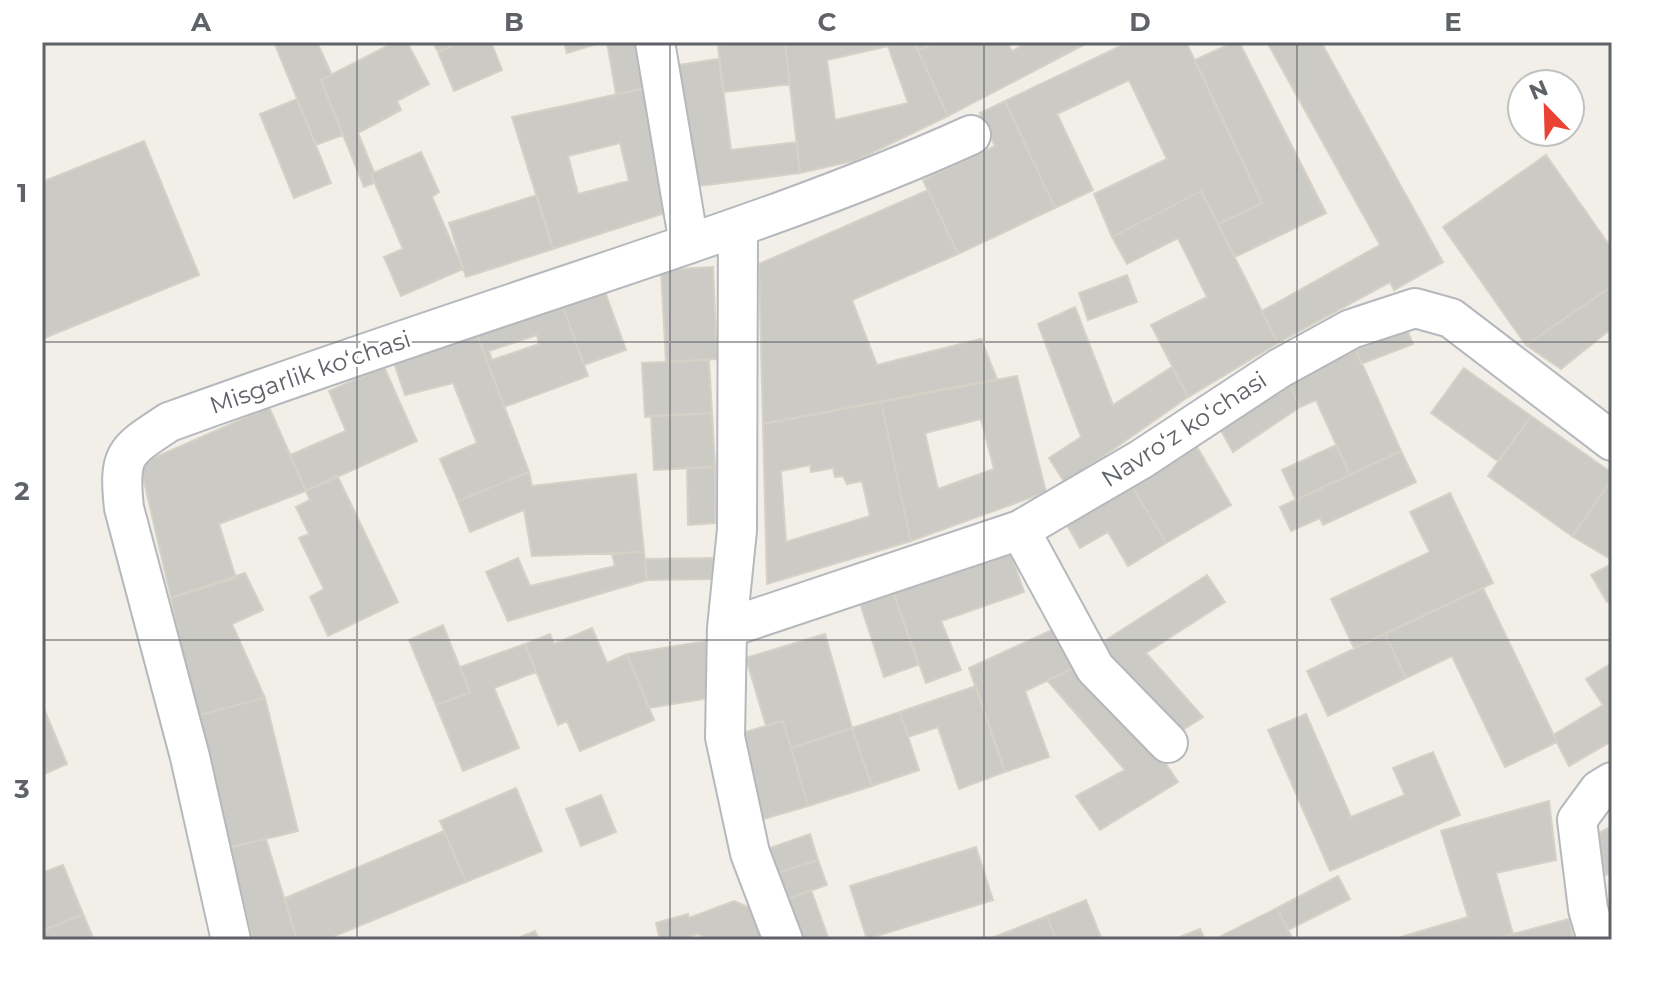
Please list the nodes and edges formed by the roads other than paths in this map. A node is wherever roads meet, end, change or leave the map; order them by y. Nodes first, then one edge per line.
1 (655, 42) edge
2 (971, 135) dead end
3 (738, 227) junction
4 (689, 244) junction
5 (1612, 441) edge
6 (1020, 530) junction
7 (727, 628) junction
8 (1168, 743) dead end
9 (1612, 782) edge
10 (231, 940) edge
11 (783, 940) edge
12 (1597, 940) edge

1 - 4 street
2 - 3 street, Misgarlik koʻchasi
3 - 4 street, Misgarlik koʻchasi
3 - 7 street
4 - 10 street, Misgarlik koʻchasi
5 - 6 street, Navroʻz koʻchasi
6 - 7 street, Navroʻz koʻchasi
6 - 8 street
7 - 11 street
9 - 12 street

